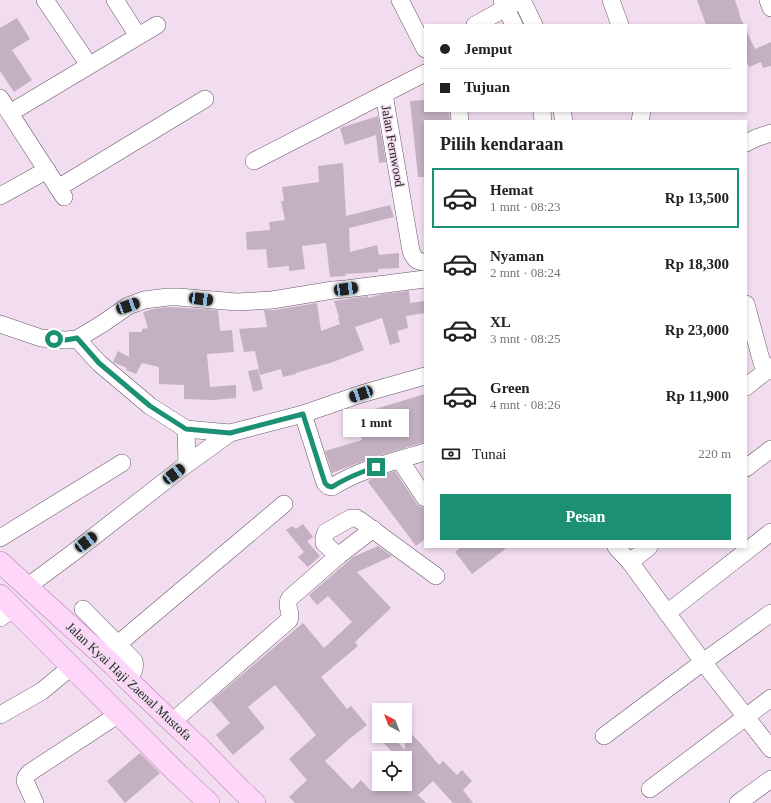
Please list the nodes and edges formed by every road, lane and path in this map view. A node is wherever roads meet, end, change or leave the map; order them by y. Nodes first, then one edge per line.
1 (45, 0) edge
2 (115, 0) edge
3 (400, 0) edge
4 (611, 0) edge
5 (768, 0) edge
6 (513, 2) edge
7 (771, 8) edge
8 (477, 24) edge
9 (514, 24) edge
10 (533, 24) edge
11 (620, 24) edge
12 (157, 25) dead end
13 (138, 36) junction
14 (424, 47) edge
15 (89, 65) junction
16 (424, 74) edge
17 (384, 94) junction
18 (204, 99) dead end
19 (3, 105) edge
20 (771, 133) edge
21 (747, 142) edge
22 (254, 161) dead end
23 (47, 170) junction
24 (0, 196) edge
25 (424, 262) edge
26 (424, 279) edge
27 (747, 308) edge
28 (0, 324) edge
29 (77, 338) junction
30 (764, 367) edge
31 (424, 376) edge
32 (747, 386) edge
33 (303, 414) junction
34 (186, 429) junction
35 (230, 433) junction
36 (771, 448) edge
37 (424, 452) edge
38 (400, 460) junction
39 (122, 463) dead end
40 (187, 464) junction
41 (747, 467) edge
42 (424, 496) edge
43 (284, 504) dead end
44 (373, 530) junction
45 (771, 532) edge
46 (0, 538) edge
47 (617, 548) edge
48 (648, 548) edge
49 (338, 556) junction
50 (0, 562) edge
51 (630, 562) junction
52 (436, 576) dead end
53 (27, 586) junction
54 (5, 607) edge
55 (83, 609) dead end
56 (667, 613) junction
57 (771, 613) edge
58 (113, 650) junction
59 (703, 662) junction
60 (72, 667) junction
61 (771, 698) edge
62 (119, 714) junction
63 (0, 715) edge
64 (746, 718) junction
65 (172, 722) junction
66 (604, 736) dead end
67 (771, 749) edge
68 (202, 750) junction
69 (179, 775) junction
70 (771, 779) edge
71 (650, 789) dead end
72 (34, 803) edge
73 (209, 803) edge
74 (256, 803) edge
75 (738, 803) edge

1 - 15 street
2 - 13 street
3 - 14 street
4 - 11 street
5 - 7 street
6 - 8 street
6 - 9 street
6 - 10 street
12 - 13 street
13 - 15 street
15 - 19 street
16 - 17 street
17 - 22 street, Jalan Fernwood
17 - 25 street, Jalan Fernwood
18 - 23 street
19 - 23 street
20 - 21 street
23 - 24 street
26 - 29 street
27 - 30 street
28 - 29 street
29 - 34 street
30 - 32 street
31 - 33 street
33 - 35 street
33 - 38 street
34 - 35 street
34 - 40 street
35 - 40 street
36 - 41 street
37 - 38 street
38 - 42 street
39 - 46 street
40 - 53 street
43 - 58 street
44 - 49 street
44 - 49 street
44 - 52 street
45 - 56 street
47 - 51 street
48 - 51 street
49 - 65 street
50 - 53 main road, Jalan Kyai Haji Zaenal Mustofa
51 - 56 street
53 - 58 main road, Jalan Kyai Haji Zaenal Mustofa
54 - 60 main road
55 - 58 street
56 - 59 street
57 - 59 street
58 - 65 main road, Jalan Kyai Haji Zaenal Mustofa
59 - 64 street
59 - 66 street
60 - 62 main road
60 - 63 street
61 - 64 street
62 - 69 main road
62 - 72 street
64 - 67 street
64 - 71 street
65 - 68 main road, Jalan Kyai Haji Zaenal Mustofa
68 - 69 main road
68 - 74 main road, Jalan Kyai Haji Zaenal Mustofa
69 - 73 main road
70 - 75 street

